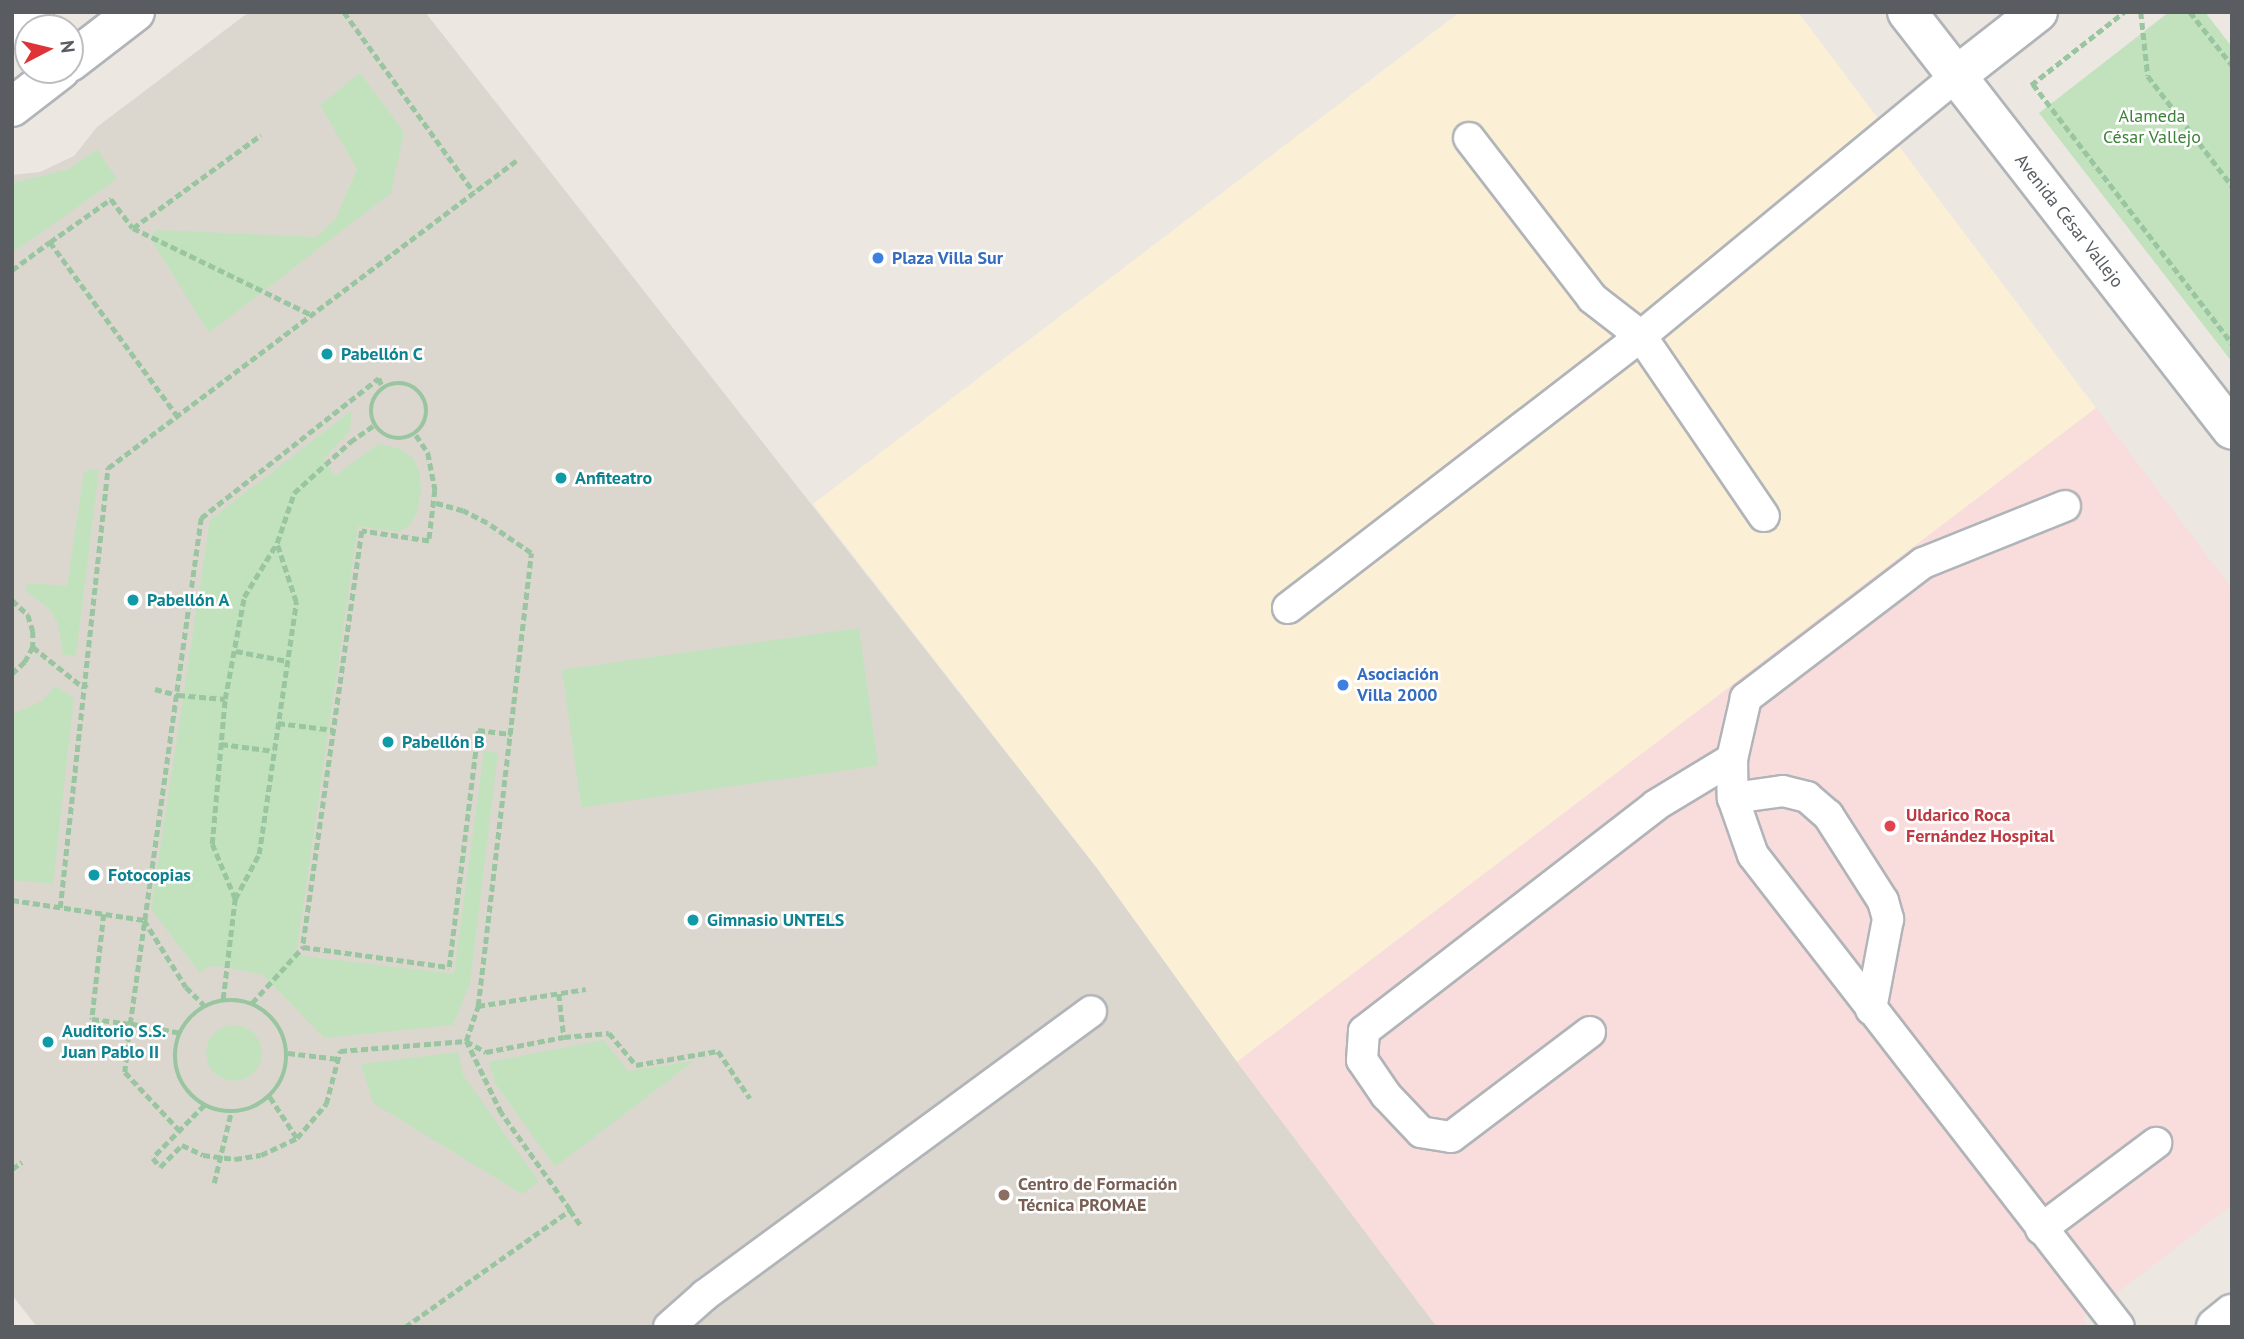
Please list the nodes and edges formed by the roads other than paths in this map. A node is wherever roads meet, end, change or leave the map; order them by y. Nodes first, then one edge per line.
1 (34, 12) edge
2 (135, 12) edge
3 (1906, 12) edge
4 (2038, 12) edge
5 (12, 29) edge
6 (84, 51) edge
7 (1956, 76) junction
8 (42, 84) edge
9 (12, 107) edge
10 (1469, 138) dead end
11 (1641, 336) junction
12 (2232, 430) edge
13 (2065, 506) dead end
14 (1764, 516) dead end
15 (1288, 608) dead end
16 (1732, 759) junction
17 (1733, 798) junction
18 (1871, 1009) junction
19 (1091, 1011) dead end
20 (1590, 1032) dead end
21 (2156, 1143) dead end
22 (2041, 1229) junction
23 (2232, 1314) edge
24 (668, 1327) edge
25 (2119, 1327) edge
26 (2216, 1327) edge

1 - 5 main road
2 - 6 main road
3 - 7 main road, Avenida César Vallejo
4 - 7 main road
7 - 11 lane
7 - 12 main road, Avenida César Vallejo
8 - 9 main road
10 - 11 lane
11 - 14 lane
11 - 15 lane
13 - 16 lane
16 - 17 lane
16 - 20 lane
17 - 18 lane
17 - 18 lane
18 - 22 lane
19 - 24 lane
21 - 22 lane
22 - 25 lane
23 - 26 main road

